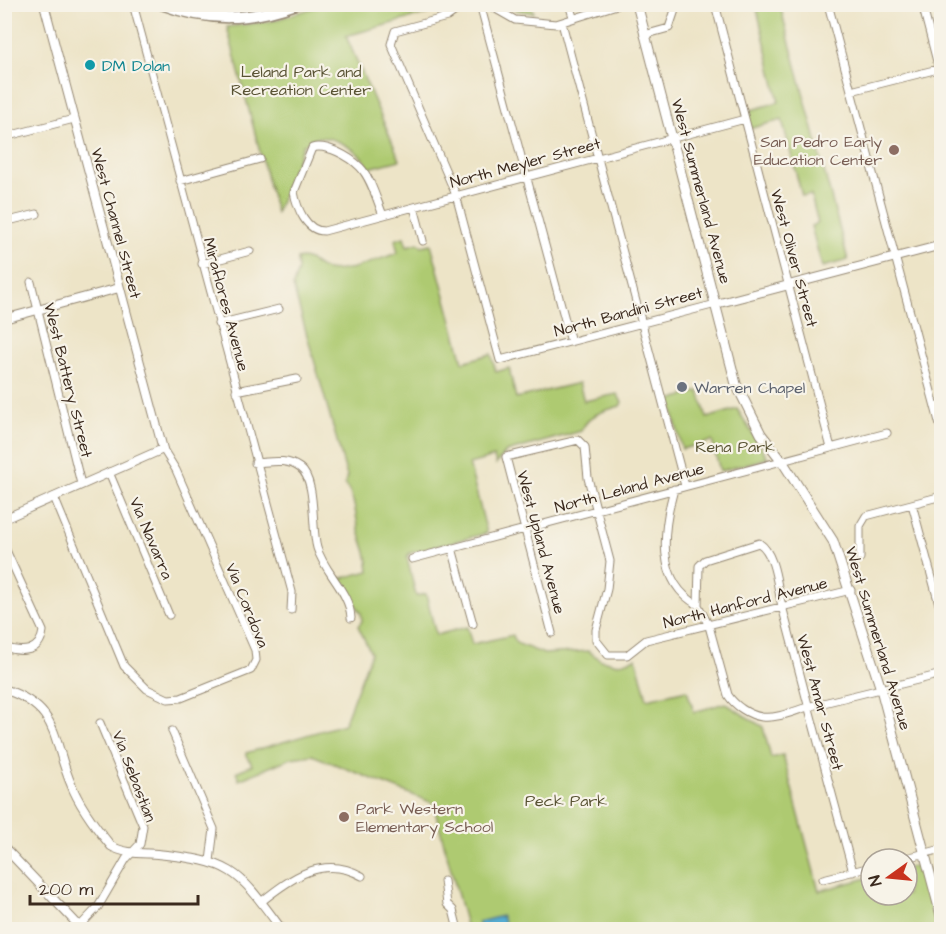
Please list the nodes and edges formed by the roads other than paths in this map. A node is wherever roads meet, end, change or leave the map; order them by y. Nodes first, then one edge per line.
1 (44, 4) edge
2 (133, 4) edge
3 (161, 4) edge
4 (296, 4) edge
5 (465, 4) edge
6 (480, 4) edge
7 (487, 4) edge
8 (569, 4) edge
9 (620, 4) edge
10 (637, 4) edge
11 (677, 4) edge
12 (715, 4) edge
13 (828, 4) edge
14 (922, 4) edge
15 (573, 17) junction
16 (562, 23) junction
17 (644, 34) junction
18 (940, 68) edge
19 (851, 91) junction
20 (74, 118) junction
21 (745, 119) junction
22 (4, 137) edge
23 (672, 138) junction
24 (599, 157) junction
25 (260, 159) dead end
26 (528, 176) junction
27 (180, 181) junction
28 (456, 195) junction
29 (414, 207) junction
30 (37, 214) dead end
31 (383, 215) junction
32 (4, 222) edge
33 (423, 241) dead end
34 (942, 245) edge
35 (250, 251) dead end
36 (895, 256) junction
37 (202, 264) junction
38 (31, 282) dead end
39 (788, 285) junction
40 (119, 288) junction
41 (716, 304) junction
42 (279, 309) dead end
43 (38, 310) junction
44 (4, 319) edge
45 (642, 323) junction
46 (218, 324) junction
47 (571, 342) junction
48 (297, 379) dead end
49 (236, 391) junction
50 (887, 433) dead end
51 (942, 433) edge
52 (831, 448) junction
53 (162, 449) junction
54 (782, 461) junction
55 (255, 463) junction
56 (109, 472) junction
57 (81, 484) junction
58 (685, 486) junction
59 (674, 489) junction
60 (942, 496) edge
61 (54, 497) junction
62 (912, 504) junction
63 (595, 510) junction
64 (4, 519) edge
65 (525, 529) junction
66 (4, 546) edge
67 (452, 548) junction
68 (860, 558) dead end
69 (412, 559) dead end
70 (851, 590) junction
71 (699, 605) junction
72 (782, 607) junction
73 (291, 610) dead end
74 (169, 615) dead end
75 (942, 615) edge
76 (351, 618) dead end
77 (473, 624) dead end
78 (709, 626) junction
79 (552, 633) dead end
80 (4, 647) edge
81 (942, 674) edge
82 (4, 689) edge
83 (881, 689) junction
84 (809, 707) junction
85 (100, 723) dead end
86 (172, 731) dead end
87 (4, 847) edge
88 (942, 849) edge
89 (132, 852) junction
90 (925, 853) junction
91 (919, 855) edge
92 (210, 861) junction
93 (859, 870) edge
94 (853, 872) junction
95 (362, 876) dead end
96 (823, 879) dead end
97 (444, 880) dead end
98 (261, 902) junction
99 (942, 919) edge
100 (81, 928) edge
101 (282, 930) edge
102 (459, 930) edge

1 - 20 street, West Channel Street
2 - 27 street, Miraflores Avenue
3 - 4 main road
5 - 28 street
6 - 26 street
7 - 16 street
8 - 15 street
9 - 15 street
10 - 17 main road, West Summerland Avenue
11 - 17 street
12 - 21 street, West Oliver Street
13 - 19 street
14 - 18 street
15 - 16 street
16 - 24 street
17 - 23 main road, West Summerland Avenue
18 - 19 street
19 - 36 street
20 - 22 street
20 - 40 street, West Channel Street
21 - 23 street, North Meyler Street
21 - 39 street, West Oliver Street
23 - 24 street, North Meyler Street
23 - 41 main road, West Summerland Avenue
24 - 26 street, North Meyler Street
24 - 45 street
25 - 27 street
26 - 28 street, North Meyler Street
26 - 47 street
27 - 37 street, Miraflores Avenue
28 - 29 street, North Meyler Street
28 - 47 street, North Bandini Street
29 - 31 street, North Meyler Street
29 - 33 street
30 - 32 street
31 - 31 street, North Meyler Street
34 - 36 street, North Bandini Street
35 - 37 street
36 - 39 street, North Bandini Street
36 - 51 street
37 - 46 street, Miraflores Avenue
38 - 43 street, West Battery Street
39 - 41 street, North Bandini Street
39 - 52 street, West Oliver Street
40 - 43 street
40 - 53 street, West Channel Street
41 - 45 street, North Bandini Street
41 - 54 main road, West Summerland Avenue
42 - 46 street
43 - 44 street
43 - 57 street, West Battery Street
45 - 47 street, North Bandini Street
45 - 58 street
46 - 49 street, Miraflores Avenue
48 - 49 street
49 - 55 street, Miraflores Avenue
50 - 52 street, North Leland Avenue
52 - 54 street, North Leland Avenue
53 - 56 street
53 - 61 street, Via Cordova
54 - 58 street, North Leland Avenue
54 - 70 main road, West Summerland Avenue
55 - 73 street, Miraflores Avenue
55 - 76 street
56 - 57 street
56 - 74 street, Via Navarra
57 - 61 street
58 - 59 street, North Leland Avenue
59 - 63 street, North Leland Avenue
59 - 71 street
60 - 62 street
61 - 64 street
62 - 68 street
62 - 75 street
63 - 65 street, North Leland Avenue
63 - 65 street, West Upland Avenue
63 - 78 street, North Hanford Avenue
65 - 67 street, North Leland Avenue
65 - 79 street, West Upland Avenue
66 - 80 street
67 - 69 street, North Leland Avenue
67 - 77 street
70 - 72 street, North Hanford Avenue
70 - 83 main road, West Summerland Avenue
71 - 72 street, West Amar Street
71 - 78 street
72 - 78 street, North Hanford Avenue
72 - 84 street, West Amar Street
78 - 84 street
81 - 83 street
82 - 89 street
83 - 84 street
83 - 90 main road, West Summerland Avenue
84 - 94 street, West Amar Street
85 - 89 street, Via Sebastian
86 - 92 street
87 - 100 street
88 - 90 street
89 - 92 street
89 - 100 street, Via Sebastian
90 - 91 street
90 - 99 main road, West Summerland Avenue
92 - 98 street
93 - 94 street
94 - 96 street
95 - 98 street
97 - 102 street
98 - 101 street

